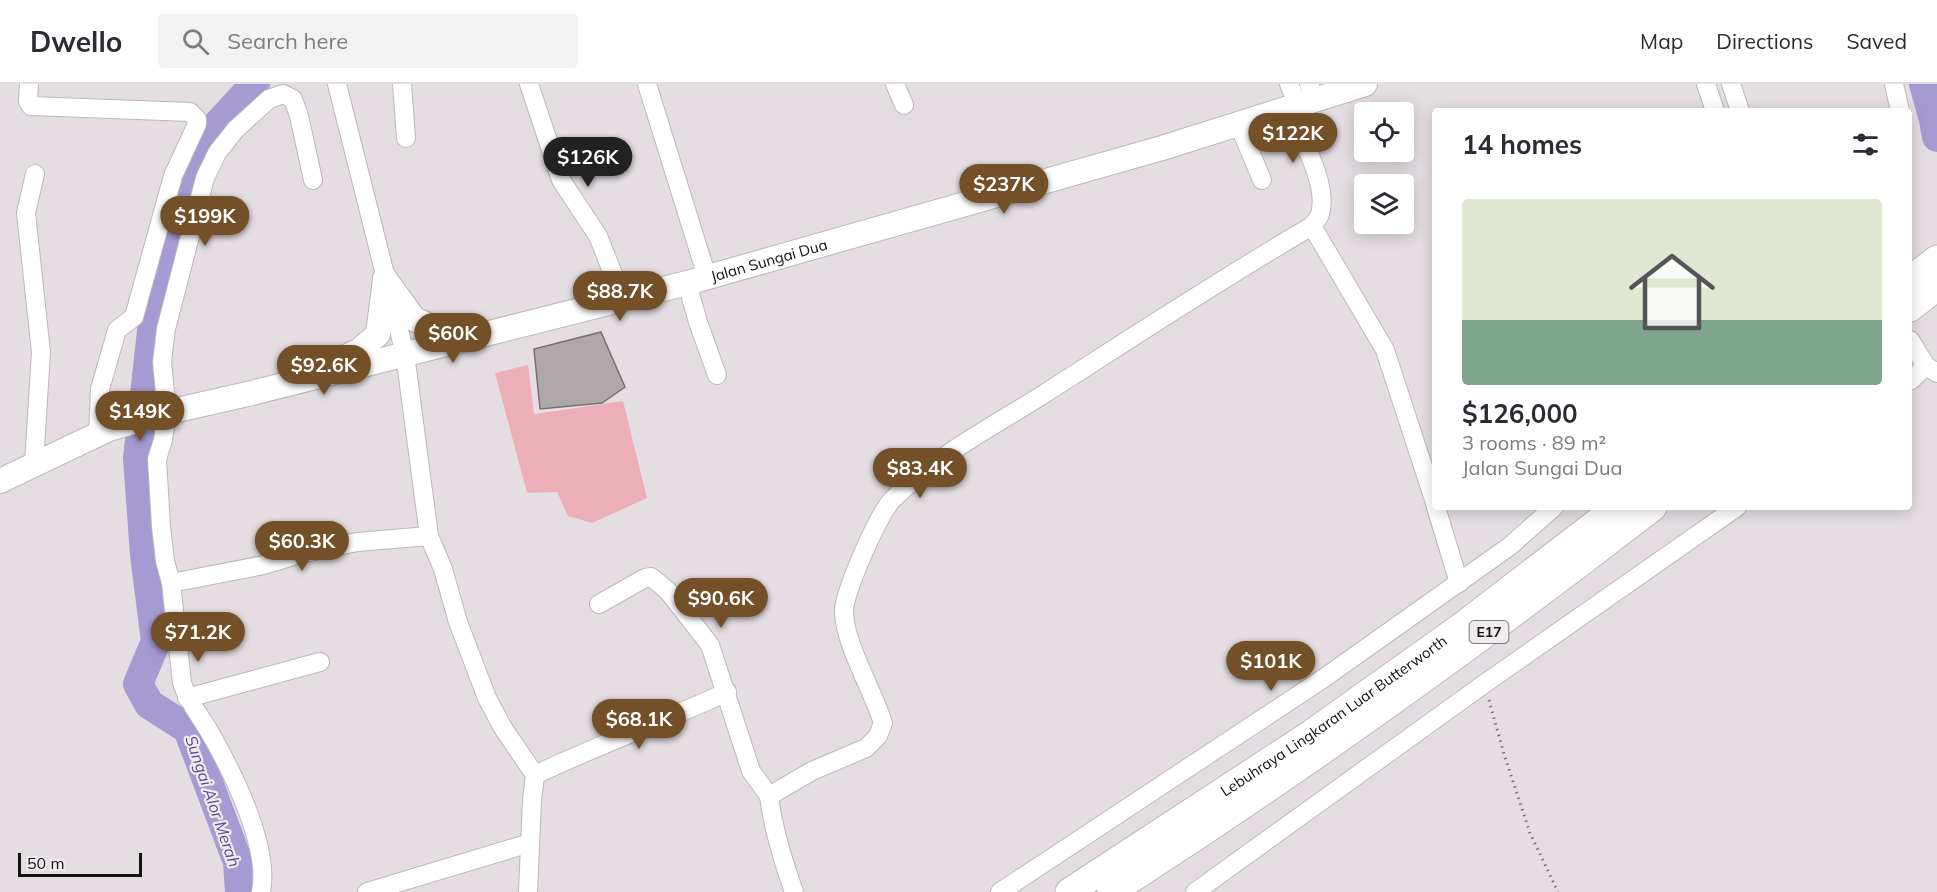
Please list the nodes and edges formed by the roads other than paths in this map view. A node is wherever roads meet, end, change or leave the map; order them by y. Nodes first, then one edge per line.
1 (29, 84) edge
2 (337, 84) edge
3 (402, 84) edge
4 (529, 84) edge
5 (647, 84) edge
6 (895, 84) edge
7 (1365, 84) edge
8 (1706, 84) edge
9 (1731, 84) edge
10 (1894, 84) edge
11 (1300, 96) edge
12 (904, 105) dead end
13 (1714, 108) edge
14 (1739, 108) edge
15 (1899, 108) edge
16 (1239, 125) junction
17 (406, 138) dead end
18 (35, 174) dead end
19 (313, 180) dead end
20 (1262, 180) dead end
21 (1312, 226) junction
22 (1937, 259) edge
23 (1912, 278) edge
24 (385, 279) junction
25 (697, 280) junction
26 (1937, 287) edge
27 (622, 299) junction
28 (1912, 307) edge
29 (490, 333) junction
30 (1912, 343) edge
31 (405, 354) junction
32 (1931, 370) edge
33 (717, 375) dead end
34 (302, 380) junction
35 (1912, 380) edge
36 (163, 413) junction
37 (103, 432) junction
38 (34, 464) junction
39 (0, 481) edge
40 (1432, 495) edge
41 (1437, 510) edge
42 (1551, 510) edge
43 (1613, 510) edge
44 (1649, 510) edge
45 (1733, 510) edge
46 (429, 536) junction
47 (171, 583) junction
48 (1459, 583) junction
49 (599, 604) dead end
50 (320, 662) dead end
51 (727, 692) junction
52 (187, 698) junction
53 (1316, 744) junction
54 (536, 775) junction
55 (769, 796) junction
56 (530, 843) junction
57 (261, 892) edge
58 (367, 892) edge
59 (528, 892) edge
60 (794, 892) edge
61 (1000, 892) edge
62 (1069, 892) edge
63 (1111, 892) edge
64 (1195, 892) edge

1 - 37 street
2 - 24 street
3 - 17 street
4 - 27 street
5 - 25 street
6 - 12 street
7 - 11 main road, Jalan Sungai Dua
8 - 13 street
9 - 14 street
10 - 15 street
11 - 16 main road, Jalan Sungai Dua
11 - 21 street
16 - 20 street
16 - 25 main road, Jalan Sungai Dua
18 - 38 street
19 - 36 street
21 - 40 street
21 - 55 street
22 - 23 highway
24 - 29 main road
24 - 31 street
24 - 34 main road
25 - 27 main road, Jalan Sungai Dua
25 - 33 street
26 - 28 highway
27 - 29 main road, Jalan Sungai Dua
29 - 31 main road, Jalan Sungai Dua
30 - 32 street
31 - 34 main road, Jalan Sungai Dua
31 - 46 street
32 - 35 street
34 - 36 main road, Jalan Sungai Dua
36 - 37 main road, Jalan Sungai Dua
36 - 47 street
37 - 38 main road, Jalan Sungai Dua
38 - 39 main road, Jalan Sungai Dua
41 - 48 street
42 - 48 street
43 - 53 highway, Lebuhraya Lingkaran Luar Butterworth / E17
44 - 53 highway, Lebuhraya Lingkaran Luar Butterworth / E17
45 - 64 street
46 - 47 street
46 - 54 street
47 - 52 street
48 - 61 street
49 - 51 street
50 - 52 street
51 - 54 street
51 - 55 street
52 - 57 street
53 - 62 highway, Lebuhraya Lingkaran Luar Butterworth / E17
53 - 63 highway, Lebuhraya Lingkaran Luar Butterworth / E17
54 - 56 street
55 - 60 street
56 - 58 street
56 - 59 street

